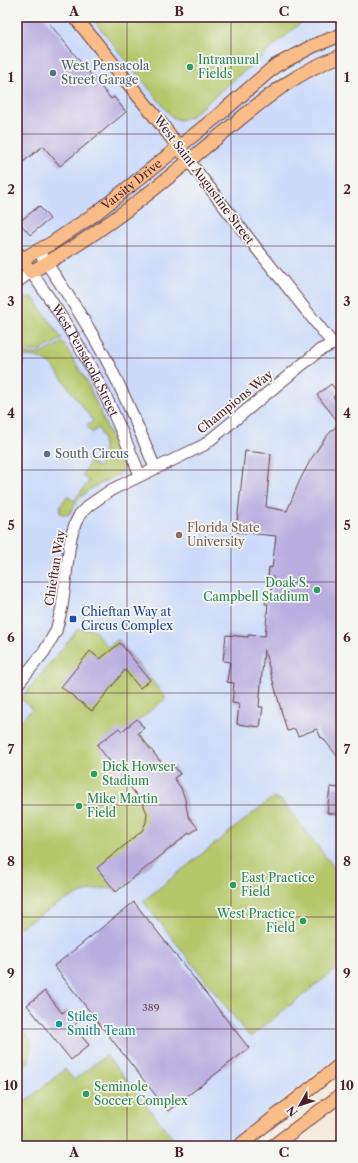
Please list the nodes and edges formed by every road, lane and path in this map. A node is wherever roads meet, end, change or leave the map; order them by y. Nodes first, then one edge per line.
1 (75, 17) edge
2 (341, 35) edge
3 (341, 56) edge
4 (178, 147) junction
5 (189, 161) junction
6 (38, 251) junction
7 (19, 258) edge
8 (46, 263) junction
9 (31, 272) junction
10 (17, 282) edge
11 (337, 344) edge
12 (155, 468) junction
13 (140, 475) junction
14 (17, 686) edge
15 (341, 1064) edge
16 (339, 1098) edge
17 (239, 1146) edge
18 (273, 1146) edge

1 - 4 main road, West Saint Augustine Street
2 - 4 main road, Varsity Drive
3 - 5 main road, Varsity Drive
4 - 5 main road, West Saint Augustine Street
4 - 6 main road, Varsity Drive
5 - 8 main road, Varsity Drive
5 - 11 street, West Saint Augustine Street
6 - 7 main road, Varsity Drive
6 - 8 street, West Pensacola Street
7 - 9 main road, West Pensacola Street
8 - 9 main road, Varsity Drive
8 - 12 street, West Pensacola Street
9 - 10 street, Varsity Drive
9 - 13 street, West Pensacola Street
11 - 12 street, Champions Way
12 - 13 street, Champions Way
13 - 14 street, Chieftan Way
15 - 17 main road
16 - 18 main road

